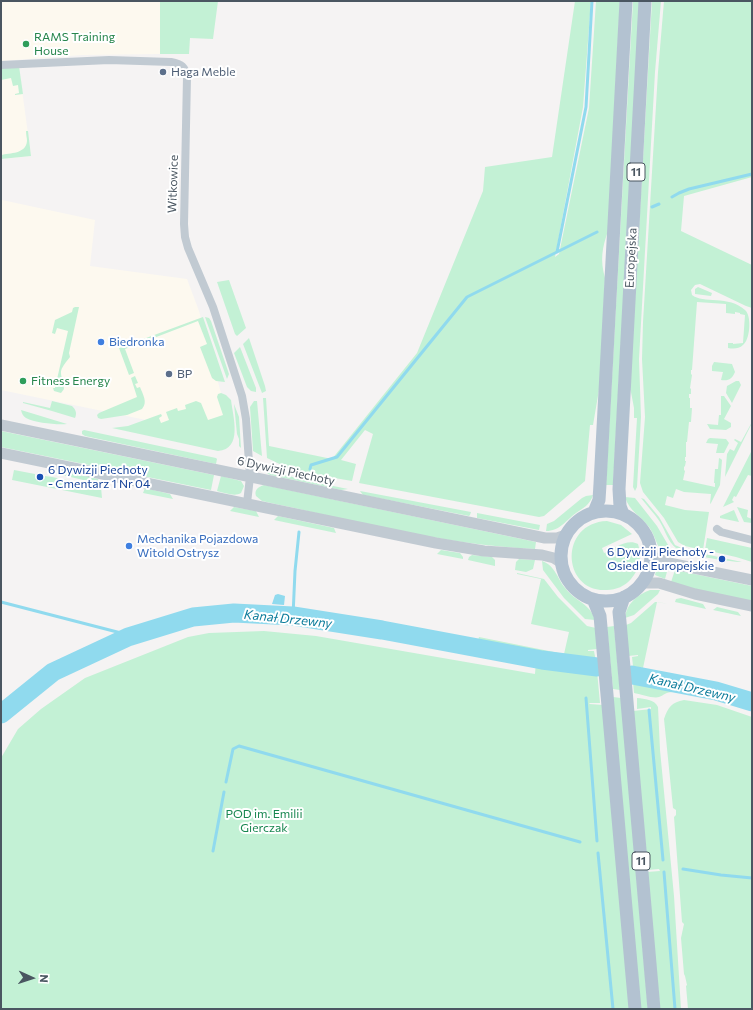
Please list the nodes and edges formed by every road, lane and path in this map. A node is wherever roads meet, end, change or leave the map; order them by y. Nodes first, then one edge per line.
1 (626, 1) edge
2 (645, 1) edge
3 (1, 66) edge
4 (1, 425) edge
5 (1, 453) edge
6 (250, 477) junction
7 (247, 503) junction
8 (594, 512) junction
9 (623, 514) junction
10 (717, 529) dead end
11 (566, 535) junction
12 (752, 540) edge
13 (650, 556) junction
14 (562, 563) junction
15 (752, 580) edge
16 (642, 583) junction
17 (624, 597) junction
18 (593, 599) junction
19 (752, 606) edge
20 (635, 1009) edge
21 (654, 1009) edge

1 - 8 main road, Europejska / 11
2 - 9 main road, Europejska / 11
3 - 6 street, Witkowice
4 - 6 street, 6 Dywizji Piechoty
5 - 7 street
6 - 7 street
6 - 11 street, 6 Dywizji Piechoty
7 - 14 street
8 - 9 main road
8 - 11 main road
9 - 13 main road
10 - 12 street
11 - 14 main road
13 - 15 street
13 - 16 main road
14 - 18 main road
16 - 17 main road
16 - 19 street
17 - 18 main road
17 - 21 main road, 11
18 - 20 main road, 11

